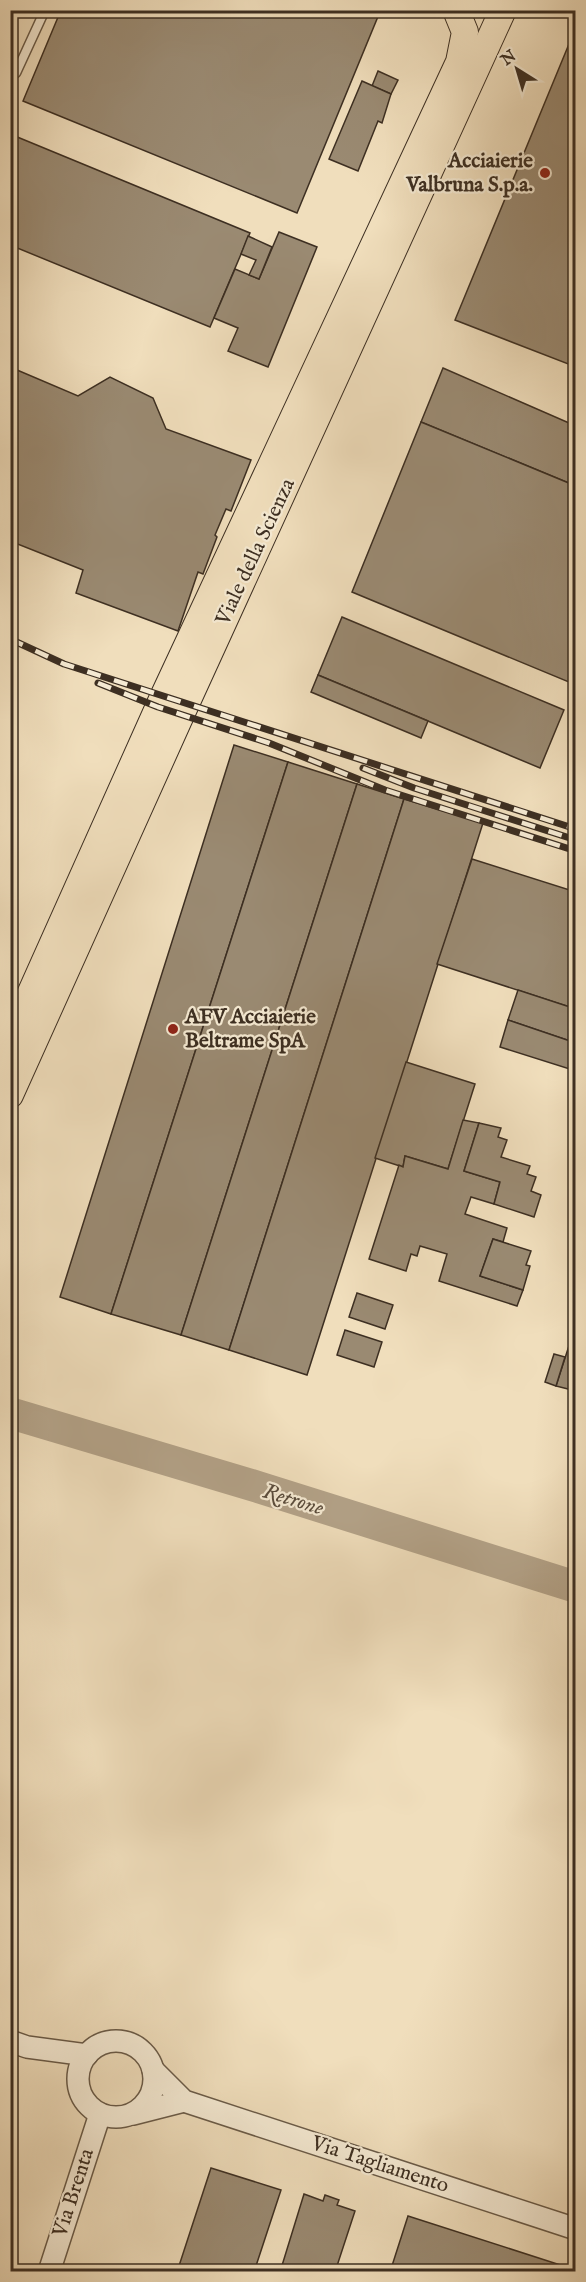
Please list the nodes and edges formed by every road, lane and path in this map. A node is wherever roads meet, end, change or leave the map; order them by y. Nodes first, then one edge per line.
1 (45, 10) edge
2 (456, 10) edge
3 (503, 10) edge
4 (16, 73) dead end
5 (11, 1039) edge
6 (10, 1095) edge
7 (19, 2044) edge
8 (87, 2055) junction
9 (153, 2070) junction
10 (78, 2076) junction
11 (184, 2101) junction
12 (100, 2114) junction
13 (126, 2116) junction
14 (576, 2229) edge
15 (49, 2271) edge

1 - 4 lane
2 - 5 main road, Viale della Scienza
3 - 6 main road, Viale della Scienza
7 - 8 street
7 - 10 street
8 - 9 street, Via Tagliamento
8 - 10 street
9 - 11 street, Via Tagliamento
9 - 13 street
10 - 12 street
11 - 13 street
11 - 14 street, Via Tagliamento
12 - 13 street
12 - 15 street, Via Brenta

